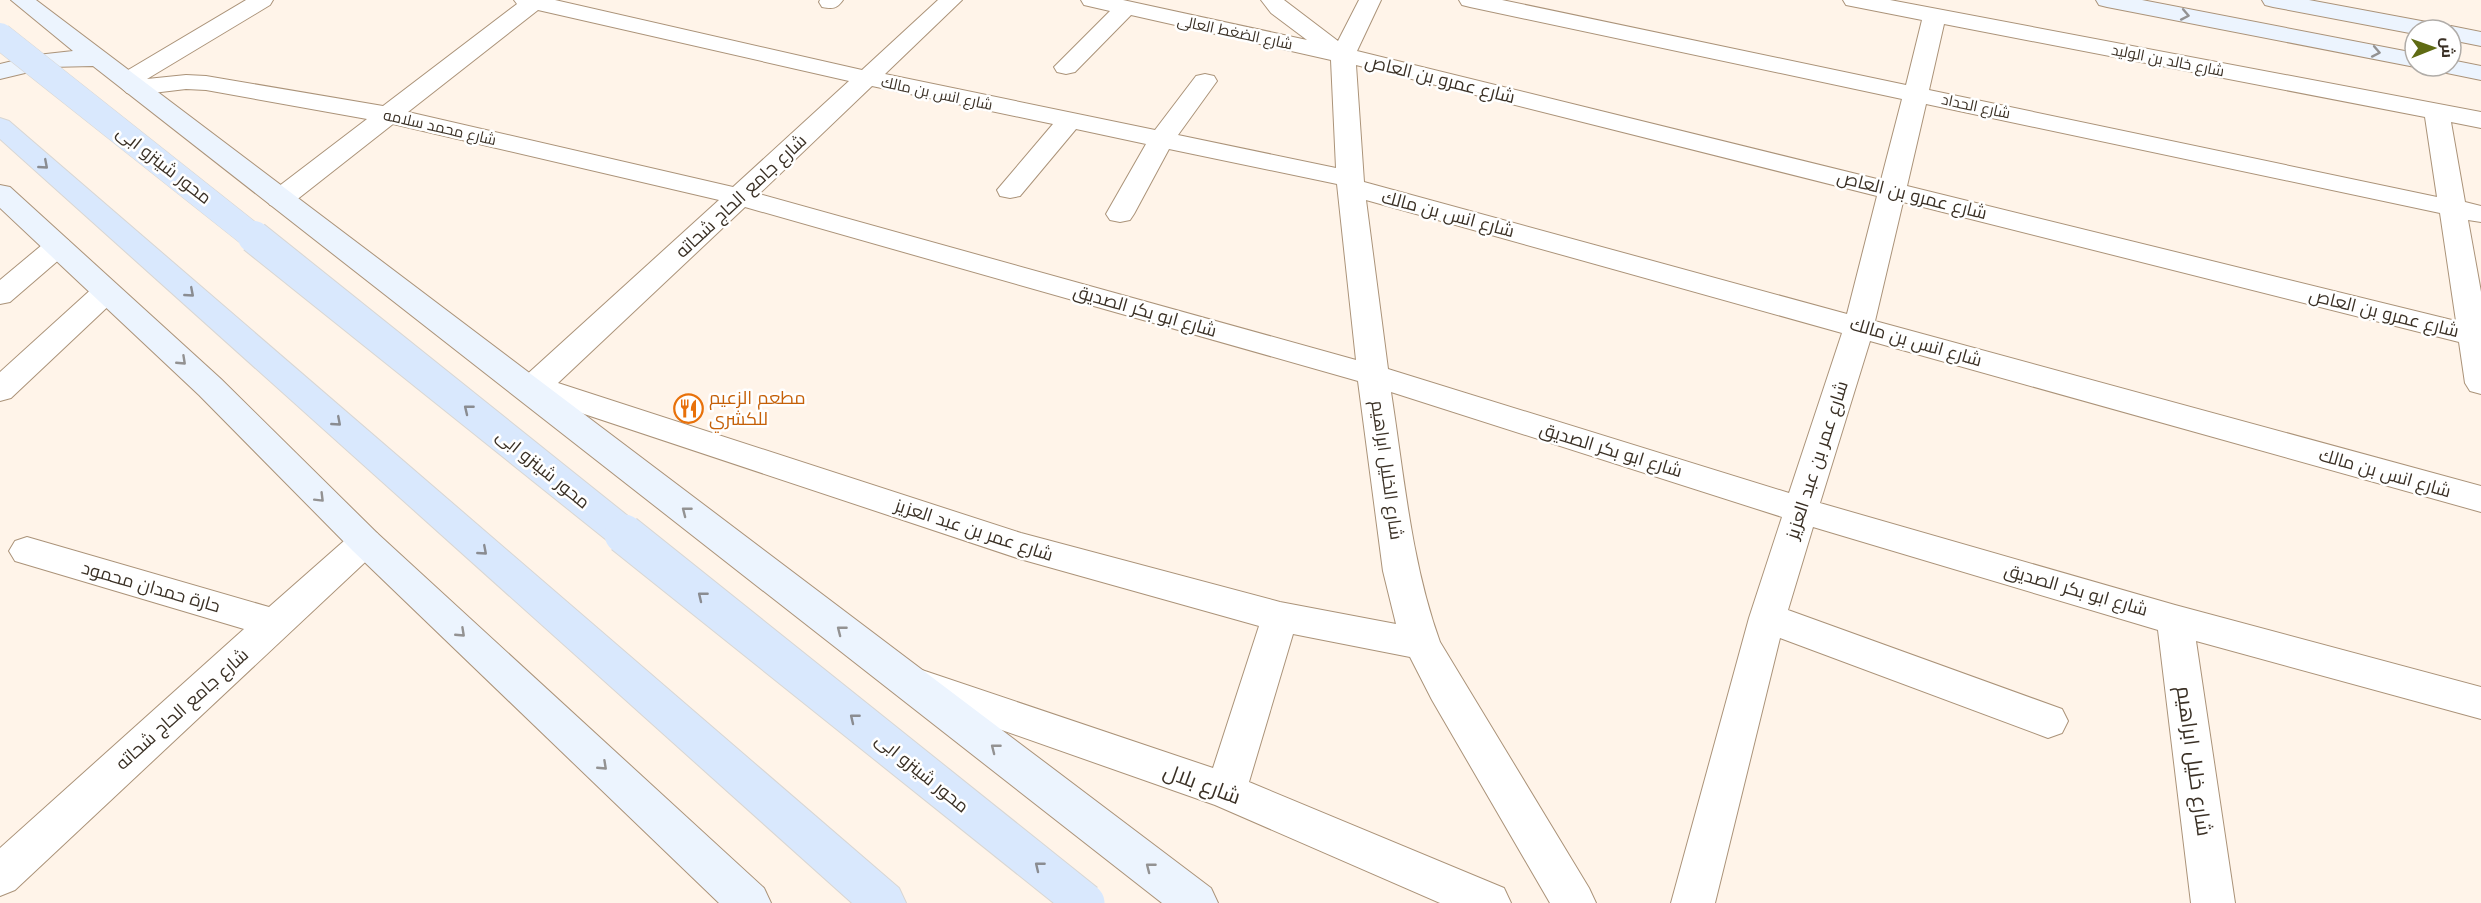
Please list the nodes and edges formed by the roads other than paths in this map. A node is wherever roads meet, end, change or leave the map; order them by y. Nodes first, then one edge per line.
1 (262, 0) edge
2 (951, 0) edge
3 (1092, 0) edge
4 (1272, 0) edge
5 (1370, 0) edge
6 (1470, 0) edge
7 (1854, 0) edge
8 (2107, 0) edge
9 (2273, 0) edge
10 (531, 1) edge
11 (19, 2) edge
12 (1126, 8) junction
13 (1935, 15) junction
14 (2403, 25) edge
15 (2463, 35) edge
16 (0, 36) edge
17 (2481, 39) edge
18 (1343, 56) junction
19 (2403, 58) edge
20 (101, 60) junction
21 (1066, 67) dead end
22 (2463, 69) edge
23 (0, 72) edge
24 (2481, 73) edge
25 (867, 78) junction
26 (1205, 81) dead end
27 (132, 85) junction
28 (1916, 93) junction
29 (2437, 111) junction
30 (389, 115) junction
31 (1070, 120) junction
32 (2481, 120) edge
33 (0, 126) edge
34 (1161, 140) junction
35 (1351, 183) junction
36 (1010, 190) dead end
37 (1892, 190) junction
38 (0, 193) edge
39 (740, 197) junction
40 (280, 199) junction
41 (2452, 207) junction
42 (1120, 214) dead end
43 (2481, 214) edge
44 (58, 246) junction
45 (106, 292) junction
46 (0, 295) edge
47 (1859, 326) junction
48 (2477, 336) edge
49 (1374, 375) junction
50 (2481, 383) edge
51 (532, 388) junction
52 (0, 390) edge
53 (2481, 499) edge
54 (1801, 510) junction
55 (365, 542) junction
56 (27, 551) dead end
57 (1280, 617) junction
58 (1767, 618) junction
59 (2175, 620) junction
60 (276, 624) junction
61 (1422, 644) junction
62 (909, 682) junction
63 (2481, 703) edge
64 (2048, 720) dead end
65 (1226, 791) junction
66 (0, 876) edge
67 (749, 903) edge
68 (884, 903) edge
69 (1085, 903) edge
70 (1196, 903) edge
71 (1489, 903) edge
72 (1574, 903) edge
73 (1693, 903) edge
74 (2213, 903) edge

1 - 27 street
2 - 25 street, شارع جامع الحاج شحاته
3 - 12 street, شارع الضغط العالى
4 - 18 street
5 - 18 street, شارع الخليل ابراهيم
6 - 28 street, شارع الحداد
7 - 13 street, شارع خالد بن الوليد
8 -> 19 street
9 - 14 street
10 - 25 street, شارع انس بن مالك
10 - 30 street
11 - 20 street
12 - 18 street, شارع الضغط العالى
12 - 21 street
13 - 28 street, شارع عمر بن عبد العزيز
13 - 29 street, شارع خالد بن الوليد
15 - 17 street
69 -> 16 main road, محور شينزو ابى, bridge
18 - 35 street, شارع الخليل ابراهيم
18 - 37 street, شارع عمرو بن العاص
20 - 23 street
20 - 27 street
22 - 24 street
25 - 31 street, شارع انس بن مالك
25 - 39 street, شارع جامع الحاج شحاته
26 - 34 street
27 - 30 street, شارع محمد سلامه
27 - 40 street
28 - 37 street, شارع عمر بن عبد العزيز
28 - 41 street, شارع الحداد
29 - 32 street, شارع خالد بن الوليد
29 - 41 street
30 - 39 street, شارع محمد سلامه
30 - 40 street
31 - 34 street, شارع انس بن مالك
31 - 36 street
33 -> 68 main road
34 - 35 street, شارع انس بن مالك
34 - 42 street
35 - 47 street, شارع انس بن مالك
35 - 49 street, شارع الخليل ابراهيم
37 - 47 street, شارع عمر بن عبد العزيز
37 - 48 street, شارع عمرو بن العاص
38 - 44 street
39 - 49 street, شارع ابو بكر الصديق
39 - 51 street, شارع جامع الحاج شحاته
40 - 51 street
41 - 43 street, شارع الحداد
41 - 48 street
44 - 45 street
44 - 46 street
45 - 52 street
45 -> 55 street
47 - 53 street, شارع انس بن مالك
47 - 54 street, شارع عمر بن عبد العزيز
48 - 50 street
49 - 54 street, شارع ابو بكر الصديق
49 - 61 street, شارع الخليل ابراهيم
51 - 57 street, شارع عمر بن عبد العزيز
62 -> 51 street
54 - 58 street, شارع عمر بن عبد العزيز
54 - 59 street, شارع ابو بكر الصديق
55 - 60 street, شارع جامع الحاج شحاته
55 -> 67 street
56 - 60 street, حارة حمدان محمود
57 - 61 street, شارع عمر بن عبد العزيز
57 - 65 street
58 - 64 street
58 - 73 street, شارع عمر بن عبد العزيز
59 - 63 street, شارع ابو بكر الصديق
59 - 74 street, شارع خليل ابراهيم
60 - 66 street, شارع جامع الحاج شحاته
61 - 72 street, شارع الخليل ابراهيم
62 - 65 street, شارع بلال
70 -> 62 street
65 - 71 street, شارع بلال

